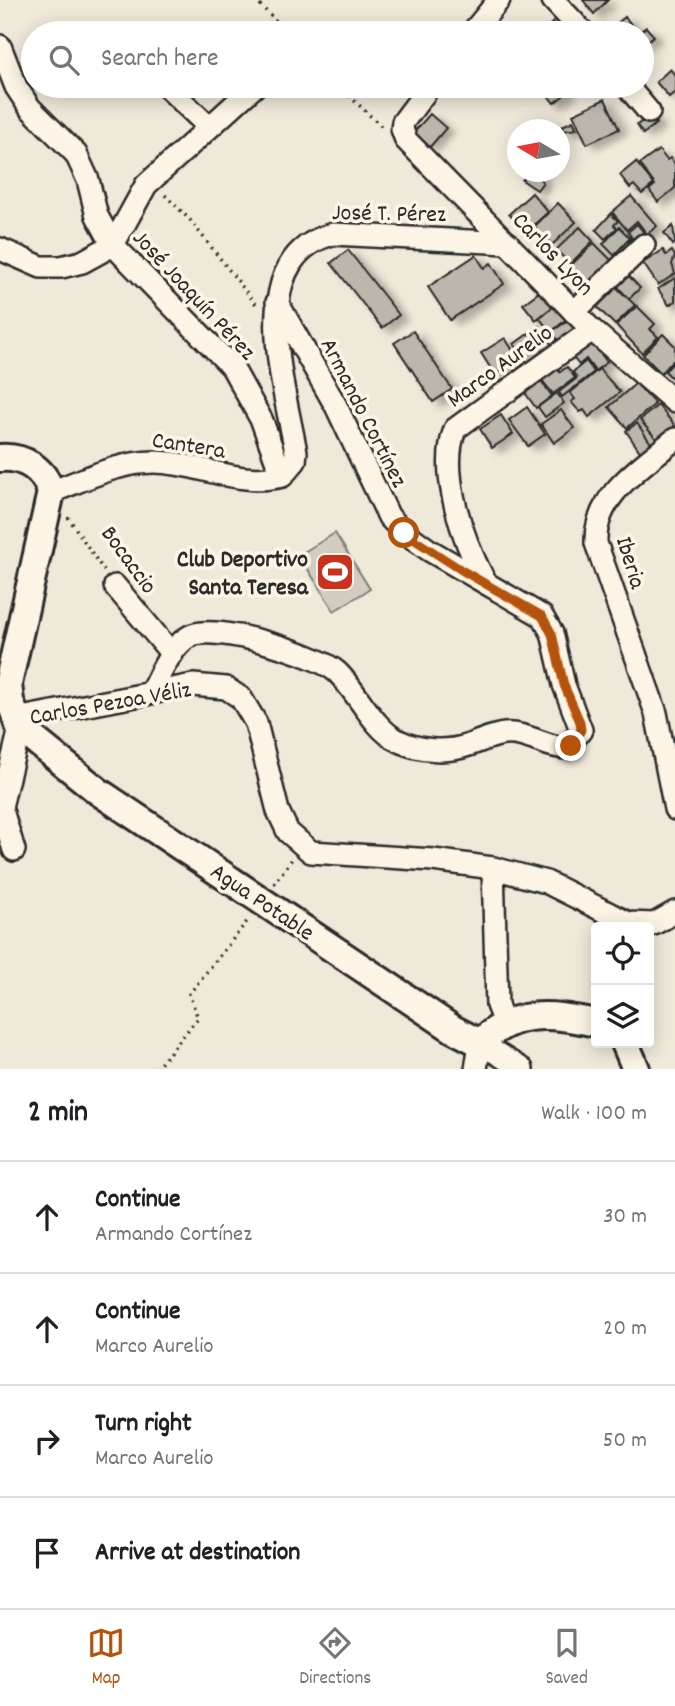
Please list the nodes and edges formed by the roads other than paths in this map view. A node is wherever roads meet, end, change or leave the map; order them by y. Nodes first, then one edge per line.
1 (499, 0) edge
2 (553, 0) edge
3 (482, 21) edge
4 (573, 21) edge
5 (0, 46) edge
6 (21, 94) edge
7 (23, 98) edge
8 (179, 98) edge
9 (242, 98) edge
10 (420, 98) edge
11 (637, 98) edge
12 (649, 112) dead end
13 (209, 127) junction
14 (509, 243) junction
15 (113, 245) junction
16 (644, 245) dead end
17 (0, 249) edge
18 (277, 302) junction
19 (574, 312) junction
20 (592, 330) junction
21 (675, 402) edge
22 (675, 439) edge
23 (4, 452) edge
24 (282, 476) junction
25 (51, 492) junction
26 (485, 582) junction
27 (114, 586) road end
28 (172, 654) junction
29 (151, 692) junction
30 (18, 723) junction
31 (675, 809) edge
32 (14, 850) dead end
33 (494, 868) junction
34 (673, 918) edge
35 (591, 1022) edge
36 (504, 1023) junction
37 (480, 1043) junction
38 (627, 1048) edge
39 (476, 1069) edge
40 (522, 1069) edge
41 (636, 1069) edge

1 - 3 street
2 - 4 street
5 - 6 street, José Joaquín Pérez
7 - 15 street, José Joaquín Pérez
8 - 13 street
9 - 13 street
10 - 14 street, Carlos Lyon
11 - 12 street
13 - 15 street
14 - 18 street, José T. Pérez
14 - 19 street, Carlos Lyon
15 - 17 street
15 - 24 street, José Joaquín Pérez
16 - 19 street
18 - 24 street, José T. Pérez
18 - 26 street, Armando Cortínez
19 - 20 street, Carlos Lyon
20 - 21 street, Carlos Lyon
20 - 26 street, Marco Aurelio
22 - 31 street, Iberia
23 - 25 main road
24 - 25 street, Cantera
25 - 30 main road, Carlos Pezoa Véliz
26 - 28 street
27 - 28 street, Bocaccio
28 - 29 street
29 - 30 street, Carlos Pezoa Véliz
29 - 33 street, Carlos Pezoa Véliz
30 - 32 street
30 - 37 main road, Agua Potable
33 - 34 street
33 - 36 street
35 - 36 main road
36 - 37 main road
37 - 39 street
37 - 40 street, Agua Potable
38 - 41 main road

